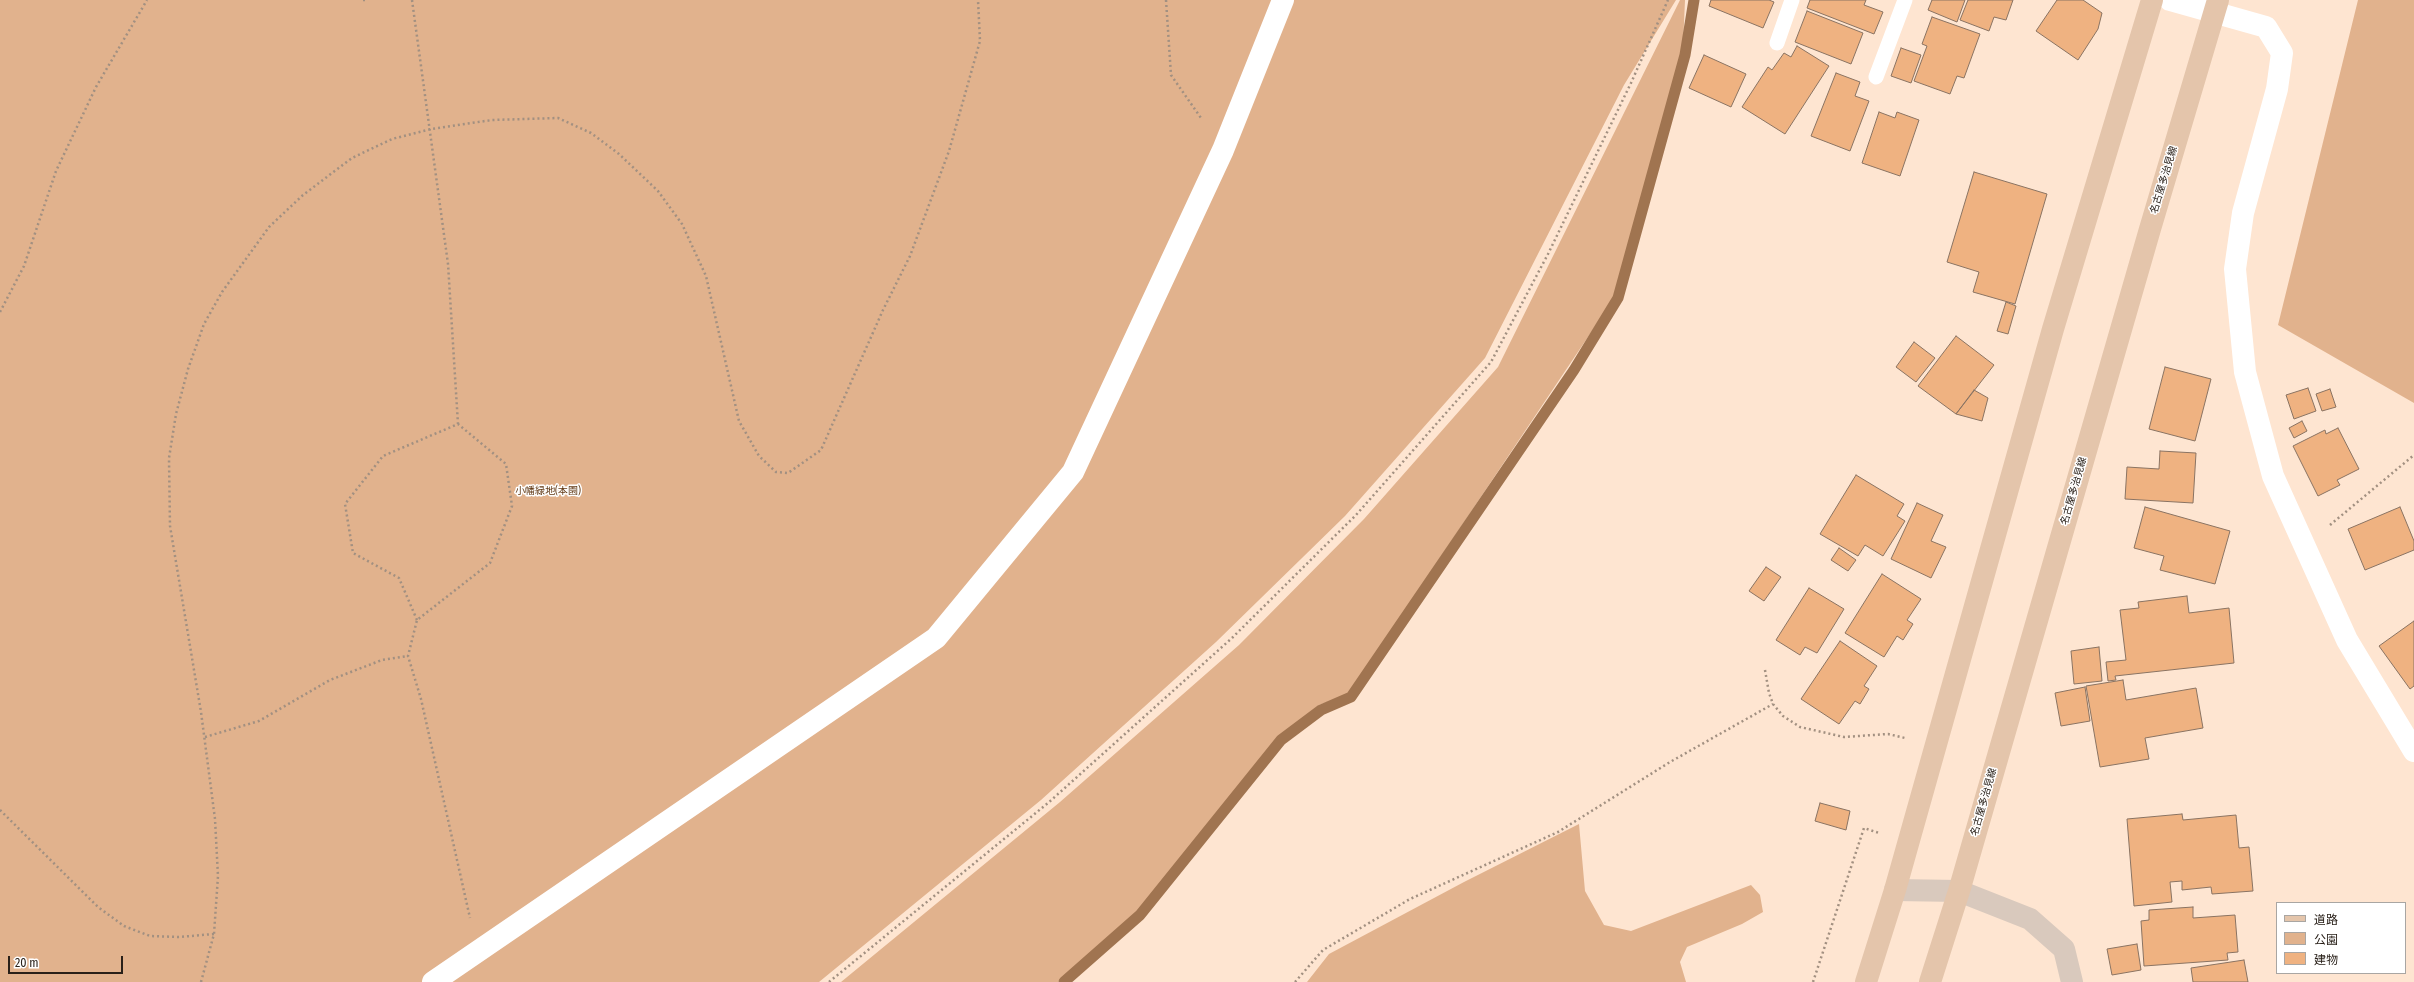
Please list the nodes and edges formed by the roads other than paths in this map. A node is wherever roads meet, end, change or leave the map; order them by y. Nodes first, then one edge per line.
1 (1283, 0) edge
2 (1792, 0) edge
3 (1905, 0) edge
4 (2152, 0) edge
5 (2170, 0) edge
6 (2216, 6) edge
7 (1777, 43) dead end
8 (1876, 76) dead end
9 (2414, 751) edge
10 (1895, 890) junction
11 (1959, 891) junction
12 (433, 982) edge
13 (1866, 982) edge
14 (1930, 982) edge
15 (2072, 982) edge

1 - 12 street
2 - 7 lane
3 - 8 lane
4 - 10 main road
5 - 6 street
6 - 9 street
6 - 11 main road, 名古屋多治見線
10 - 11 street
10 - 13 main road
11 - 14 main road, 名古屋多治見線
11 - 15 street

